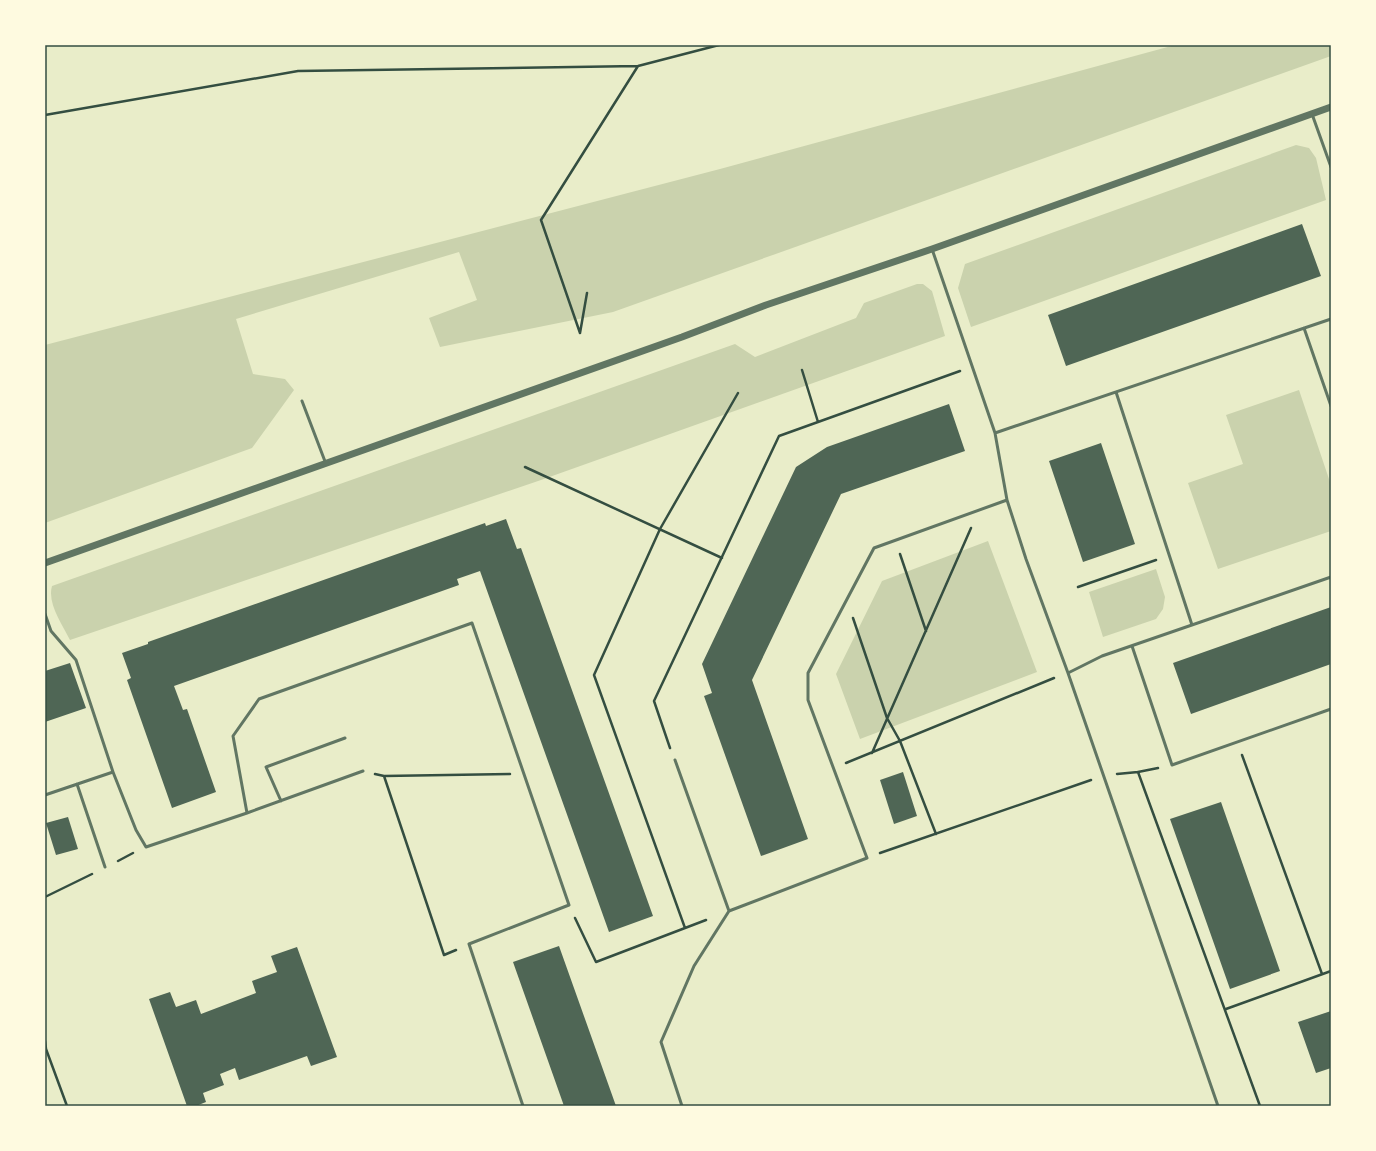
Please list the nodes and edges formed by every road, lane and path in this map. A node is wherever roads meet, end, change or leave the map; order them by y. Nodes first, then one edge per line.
1 (719, 45) edge
2 (638, 66) junction
3 (1331, 107) edge
4 (1312, 114) junction
5 (45, 115) edge
6 (1331, 167) edge
7 (932, 249) junction
8 (586, 293) dead end
9 (1331, 319) edge
10 (1304, 328) junction
11 (972, 367) junction
12 (802, 370) dead end
13 (1116, 392) junction
14 (738, 393) dead end
15 (302, 401) dead end
16 (1331, 406) edge
17 (818, 422) junction
18 (995, 433) junction
19 (326, 464) junction
20 (525, 467) dead end
21 (1007, 500) junction
22 (979, 510) junction
23 (660, 529) junction
24 (895, 540) junction
25 (722, 558) junction
26 (1157, 560) dead end
27 (45, 563) edge
28 (1331, 577) edge
29 (1078, 587) dead end
30 (847, 599) junction
31 (45, 614) edge
32 (1192, 625) junction
33 (926, 631) junction
34 (1132, 646) junction
35 (1068, 673) junction
36 (1331, 709) edge
37 (887, 718) junction
38 (345, 738) dead end
39 (900, 740) junction
40 (1238, 742) junction
41 (872, 753) junction
42 (675, 760) joint
43 (1172, 764) junction
44 (832, 768) junction
45 (363, 771) joint
46 (113, 772) junction
47 (1138, 772) junction
48 (524, 774) junction
49 (384, 776) junction
50 (1104, 776) junction
51 (76, 784) junction
52 (45, 795) edge
53 (280, 801) junction
54 (247, 813) junction
55 (936, 834) junction
56 (867, 858) junction
57 (105, 867) dead end
58 (569, 905) junction
59 (729, 911) junction
60 (685, 928) junction
61 (469, 944) junction
62 (1331, 971) edge
63 (1322, 974) junction
64 (1226, 1009) junction
65 (45, 1041) edge
66 (67, 1106) edge
67 (524, 1106) edge
68 (682, 1106) edge
69 (1218, 1106) edge
70 (1260, 1106) edge

1 - 2 path
2 - 5 path
2 - 8 path
3 - 4 street
4 - 6 lane
4 - 7 street
7 - 11 lane
7 - 19 street
9 - 10 lane
10 - 13 lane
10 - 16 lane
11 - 17 path
11 - 18 lane
12 - 17 path
13 - 18 lane
13 - 32 lane
14 - 23 path
15 - 19 lane
17 - 25 path
18 - 21 lane
19 - 27 street
20 - 23 path
21 - 22 lane
21 - 35 lane
22 - 24 lane
22 - 33 path
23 - 25 path
23 - 60 path
24 - 30 lane
24 - 33 path
25 - 42 path
26 - 29 path
28 - 32 lane
30 - 37 path
30 - 44 lane
31 - 46 lane
32 - 34 lane
33 - 37 path
34 - 35 lane
34 - 43 lane
35 - 39 path
35 - 50 lane
36 - 40 lane
37 - 39 path
37 - 41 path
38 - 53 lane
39 - 41 path
39 - 55 path
40 - 43 lane
40 - 63 path
41 - 44 path
42 - 59 lane
43 - 47 path
44 - 56 lane
45 - 49 path
45 - 53 lane
46 - 51 lane
46 - 54 lane
47 - 50 path
47 - 64 path
48 - 49 path
48 - 54 lane
48 - 58 lane
49 - 61 path
50 - 55 path
50 - 69 lane
51 - 52 lane
51 - 57 lane
53 - 54 lane
55 - 56 path
56 - 59 lane
58 - 60 path
58 - 61 lane
59 - 60 path
59 - 68 lane
61 - 67 lane
62 - 63 path
63 - 64 path
64 - 70 path
65 - 66 path

